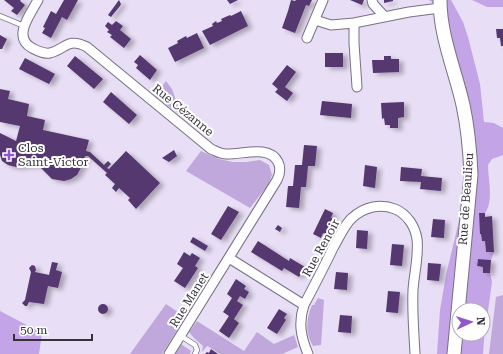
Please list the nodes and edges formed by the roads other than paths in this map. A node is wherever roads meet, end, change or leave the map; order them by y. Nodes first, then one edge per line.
1 (38, 0) edge
2 (323, 0) edge
3 (372, 0) edge
4 (440, 4) edge
5 (0, 16) edge
6 (384, 17) junction
7 (315, 20) junction
8 (354, 23) junction
9 (24, 26) junction
10 (307, 38) dead end
11 (357, 87) dead end
12 (229, 258) junction
13 (304, 305) junction
14 (181, 336) junction
15 (169, 354) edge
16 (195, 354) edge
17 (308, 354) edge
18 (415, 354) edge
19 (454, 354) edge

1 - 9 street
2 - 7 street
3 - 6 street
4 - 6 street
4 - 19 street, Rue de Beaulieu
5 - 9 lane
6 - 8 street
7 - 8 street
7 - 10 street
8 - 11 street
9 - 12 street, Rue Cézanne
12 - 13 street
12 - 14 street, Rue Manet
13 - 17 street
13 - 18 street, Rue Renoir
14 - 15 street, Rue Manet
14 - 16 lane

